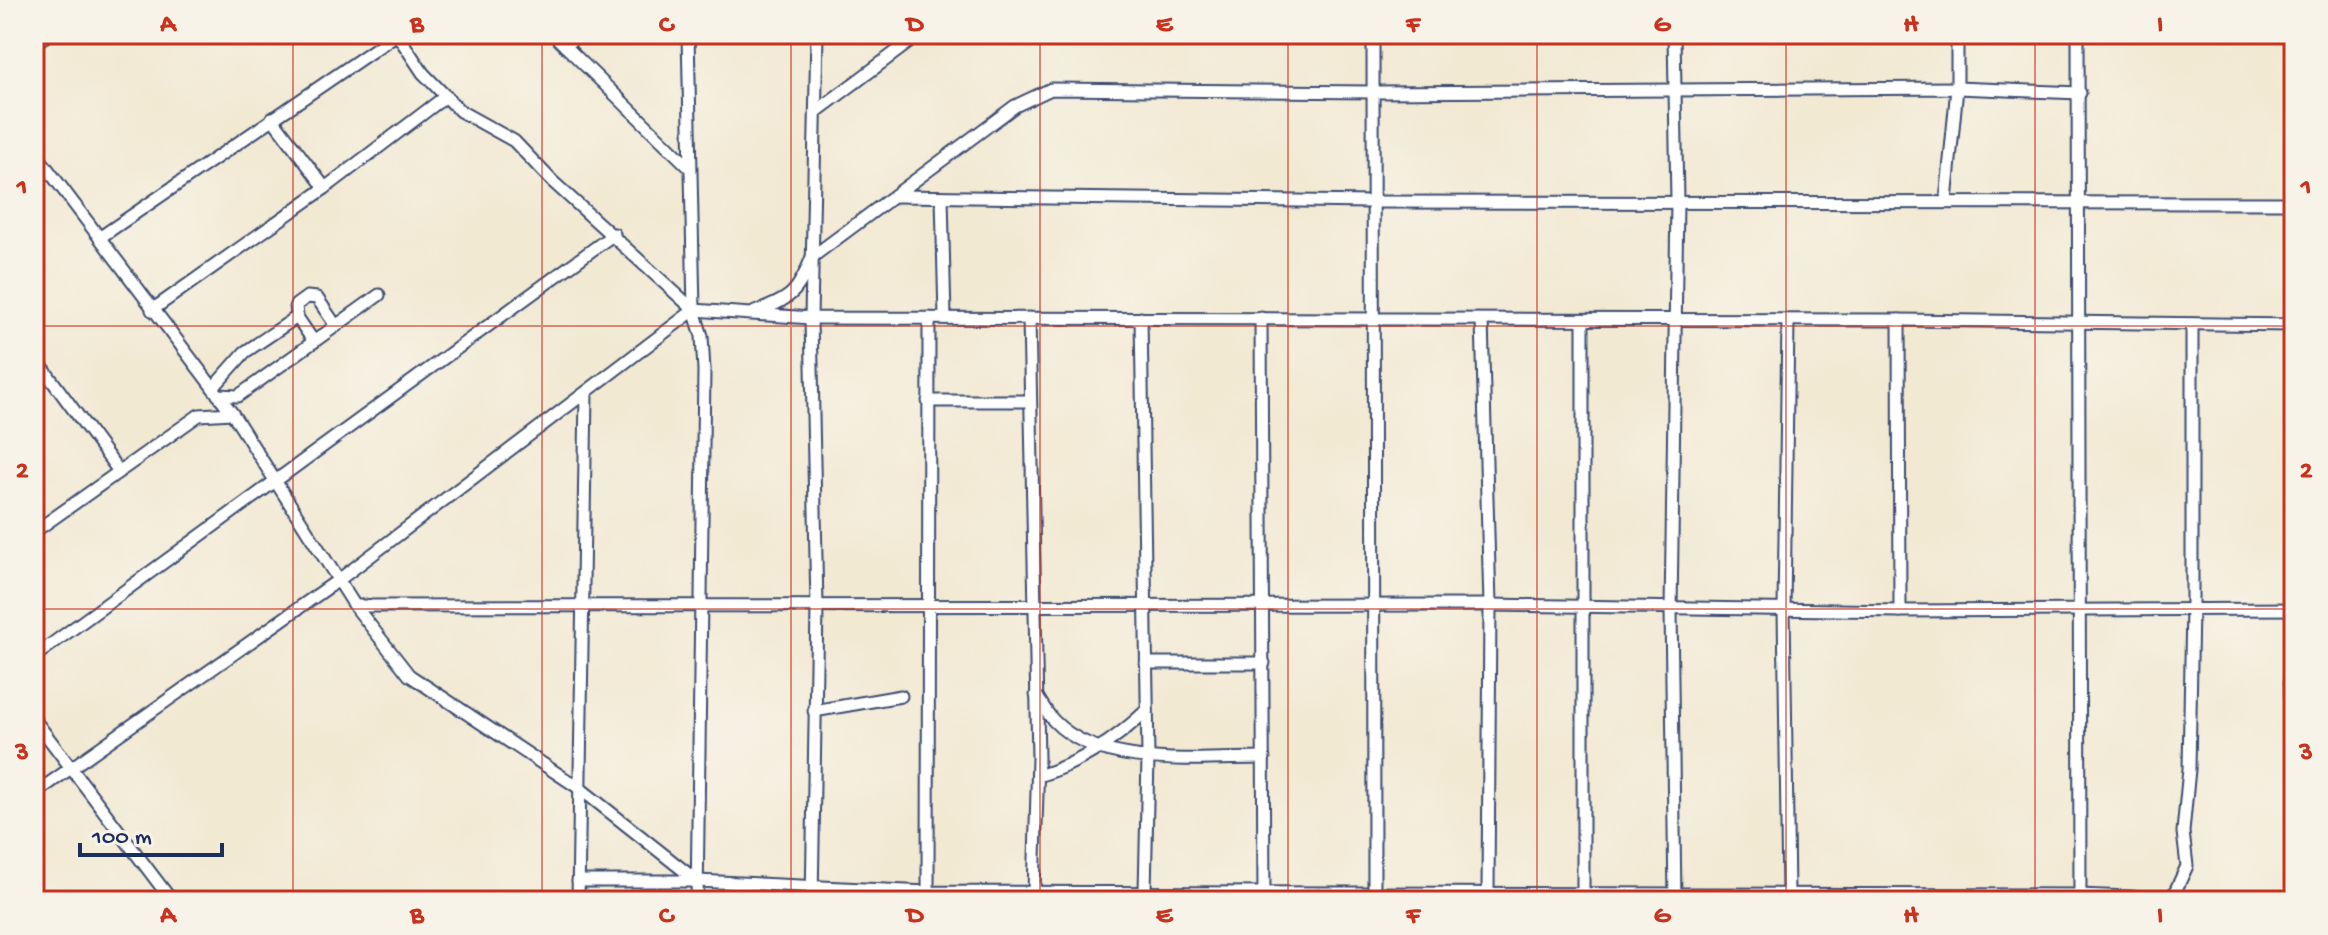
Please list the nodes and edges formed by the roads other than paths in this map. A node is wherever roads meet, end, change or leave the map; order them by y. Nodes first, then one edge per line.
1 (49, 34) edge
2 (397, 34) edge
3 (553, 34) edge
4 (578, 34) edge
5 (688, 34) edge
6 (697, 34) edge
7 (817, 34) edge
8 (920, 34) edge
9 (1373, 34) edge
10 (1674, 34) edge
11 (1957, 34) edge
12 (2078, 34) edge
13 (34, 43) edge
14 (565, 46) junction
15 (690, 51) junction
16 (1957, 88) junction
17 (1675, 89) junction
18 (1374, 92) junction
19 (2080, 93) junction
20 (446, 96) junction
21 (817, 111) junction
22 (272, 118) junction
23 (34, 151) edge
24 (690, 168) junction
25 (325, 188) junction
26 (896, 196) junction
27 (942, 197) junction
28 (1677, 201) junction
29 (1946, 201) junction
30 (1372, 202) junction
31 (2078, 203) junction
32 (2294, 203) edge
33 (614, 234) junction
34 (102, 236) junction
35 (812, 257) junction
36 (379, 295) dead end
37 (152, 310) junction
38 (694, 310) junction
39 (750, 314) junction
40 (297, 317) junction
41 (811, 318) junction
42 (929, 318) junction
43 (945, 318) junction
44 (1029, 318) junction
45 (1141, 318) junction
46 (1261, 318) junction
47 (1675, 319) junction
48 (1374, 320) junction
49 (1482, 320) junction
50 (1583, 320) junction
51 (1899, 320) junction
52 (1788, 321) junction
53 (2081, 323) junction
54 (2192, 324) junction
55 (2294, 325) edge
56 (336, 326) junction
57 (314, 342) junction
58 (34, 356) edge
59 (216, 391) junction
60 (586, 393) junction
61 (928, 401) junction
62 (1030, 401) junction
63 (232, 413) junction
64 (118, 470) junction
65 (276, 479) junction
66 (34, 532) edge
67 (340, 579) junction
68 (583, 604) junction
69 (703, 605) junction
70 (1263, 605) junction
71 (1376, 605) junction
72 (1490, 605) junction
73 (355, 606) junction
74 (1032, 606) junction
75 (1145, 606) junction
76 (817, 607) junction
77 (927, 607) junction
78 (2192, 607) junction
79 (1581, 608) junction
80 (2078, 608) junction
81 (1784, 609) junction
82 (2294, 609) edge
83 (1671, 610) junction
84 (1900, 611) junction
85 (2294, 654) edge
86 (34, 657) edge
87 (1146, 663) junction
88 (1264, 663) junction
89 (1036, 695) junction
90 (901, 696) dead end
91 (1147, 710) junction
92 (814, 711) junction
93 (34, 719) edge
94 (1100, 749) junction
95 (1148, 757) junction
96 (1264, 758) junction
97 (2294, 763) edge
98 (71, 767) junction
99 (1038, 776) junction
100 (582, 790) junction
101 (34, 794) edge
102 (578, 881) junction
103 (697, 881) junction
104 (1034, 892) junction
105 (1145, 892) junction
106 (1374, 892) junction
107 (1488, 893) junction
108 (1583, 894) junction
109 (1788, 894) junction
110 (812, 895) edge
111 (1264, 896) edge
112 (2173, 896) junction
113 (928, 897) edge
114 (1675, 897) edge
115 (2080, 897) edge
116 (2294, 899) edge
117 (172, 901) edge
118 (578, 901) edge
119 (697, 901) edge
120 (2232, 901) edge
121 (2255, 901) edge

1 - 13 street
2 - 20 street
2 - 22 street
3 - 14 street
4 - 14 street
5 - 15 street
6 - 15 street
7 - 21 street
8 - 21 street
9 - 18 street
10 - 17 street
11 - 16 street
12 - 19 street
14 - 24 street
15 - 24 street
16 - 17 street
16 - 19 street
16 - 29 street
17 - 18 street
17 - 28 street
18 - 26 street
18 - 30 street
19 - 31 street
20 - 25 street
20 - 33 street
21 - 35 street
22 - 25 street
22 - 34 street
23 - 34 street
24 - 38 street
25 - 37 street
26 - 27 street
26 - 35 street
27 - 30 street
27 - 43 street
28 - 29 street
28 - 30 street
28 - 47 street
29 - 31 street
30 - 48 street
31 - 32 street
31 - 53 street
33 - 38 street
33 - 65 street
34 - 37 street
35 - 39 street
35 - 41 street
36 - 56 street
37 - 59 street
38 - 39 street
38 - 60 street
38 - 69 street
39 - 41 street
40 - 56 street
40 - 57 street
40 - 59 street
41 - 42 street
41 - 76 street
42 - 43 street
42 - 61 street
43 - 44 street
44 - 45 street
44 - 62 street
45 - 46 street
45 - 75 street
46 - 48 street
46 - 70 street
47 - 50 street
47 - 52 street
47 - 83 street
48 - 49 street
48 - 71 street
49 - 50 street
49 - 72 street
50 - 79 street
51 - 52 street
51 - 53 street
51 - 84 street
52 - 81 street
53 - 54 street
53 - 80 street
54 - 55 street
54 - 78 street
56 - 57 street
57 - 59 street
58 - 64 street
59 - 63 street
60 - 67 street
60 - 68 street
61 - 62 street
61 - 77 street
62 - 74 street
63 - 64 street
63 - 65 street
64 - 66 street
65 - 67 street
65 - 86 street
67 - 73 street
67 - 98 street
68 - 69 street
68 - 73 street
68 - 100 street
69 - 76 street
69 - 103 street
70 - 71 street
70 - 75 street
70 - 88 street
71 - 72 street
71 - 106 street
72 - 79 street
72 - 107 street
73 - 100 street
74 - 75 street
74 - 77 street
74 - 89 street
75 - 87 street
76 - 77 street
76 - 92 street
77 - 113 street
78 - 80 street
78 - 82 street
78 - 112 street
79 - 83 street
79 - 108 street
80 - 84 street
80 - 115 street
81 - 83 street
81 - 84 street
81 - 109 street
83 - 114 street
85 - 97 street
87 - 88 street
87 - 91 street
88 - 96 street
89 - 94 street
89 - 99 street
90 - 92 street
91 - 94 street
91 - 95 street
92 - 110 street
93 - 98 street
94 - 95 street
94 - 99 street
95 - 96 street
95 - 105 street
96 - 111 street
98 - 101 street
98 - 117 street
99 - 104 street
100 - 102 street
100 - 103 street
102 - 103 street
102 - 118 street
103 - 110 street
103 - 119 street
104 - 105 street
104 - 113 street
105 - 111 street
106 - 107 street
106 - 111 street
107 - 108 street
108 - 114 street
109 - 114 street
109 - 115 street
110 - 113 street
112 - 115 street
112 - 120 street
116 - 121 street

